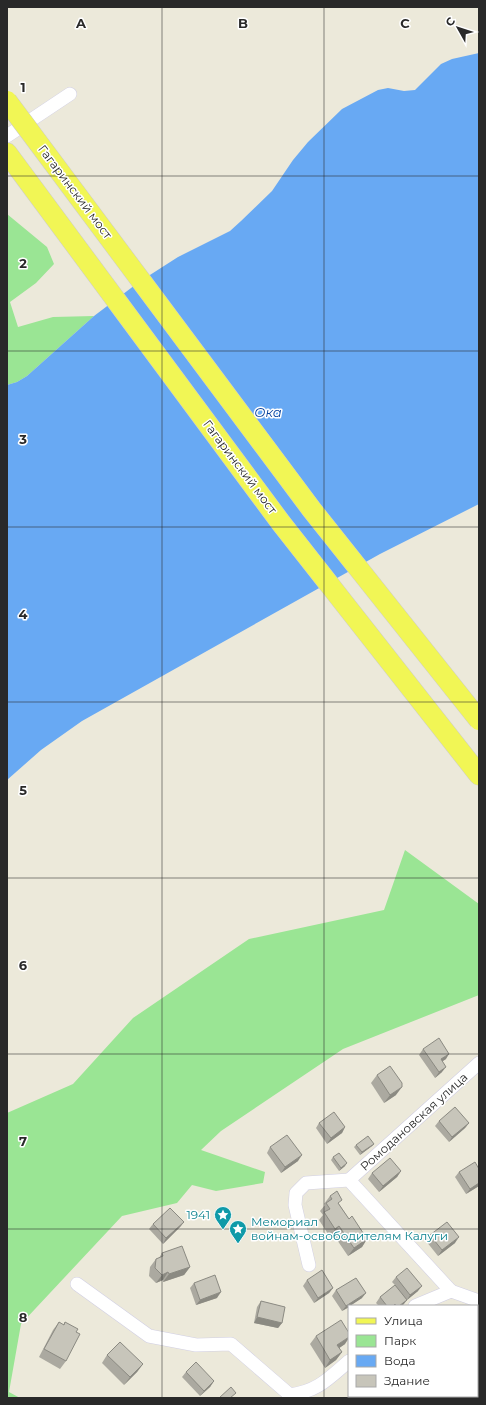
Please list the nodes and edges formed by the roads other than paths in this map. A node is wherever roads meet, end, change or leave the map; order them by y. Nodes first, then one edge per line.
1 (70, 94) dead end
2 (7, 101) edge
3 (7, 136) edge
4 (7, 153) edge
5 (479, 720) edge
6 (479, 775) edge
7 (479, 1063) edge
8 (348, 1180) junction
9 (309, 1265) dead end
10 (77, 1284) dead end
11 (452, 1291) junction
12 (479, 1301) edge
13 (417, 1305) edge
14 (348, 1362) edge

1 - 3 street
2 - 5 main road, Гагаринский мост, bridge
4 - 6 main road, Гагаринский мост
7 - 8 street, Ромодановская улица
8 - 9 street
8 - 11 street
10 - 14 street
11 - 12 street
11 - 13 street

